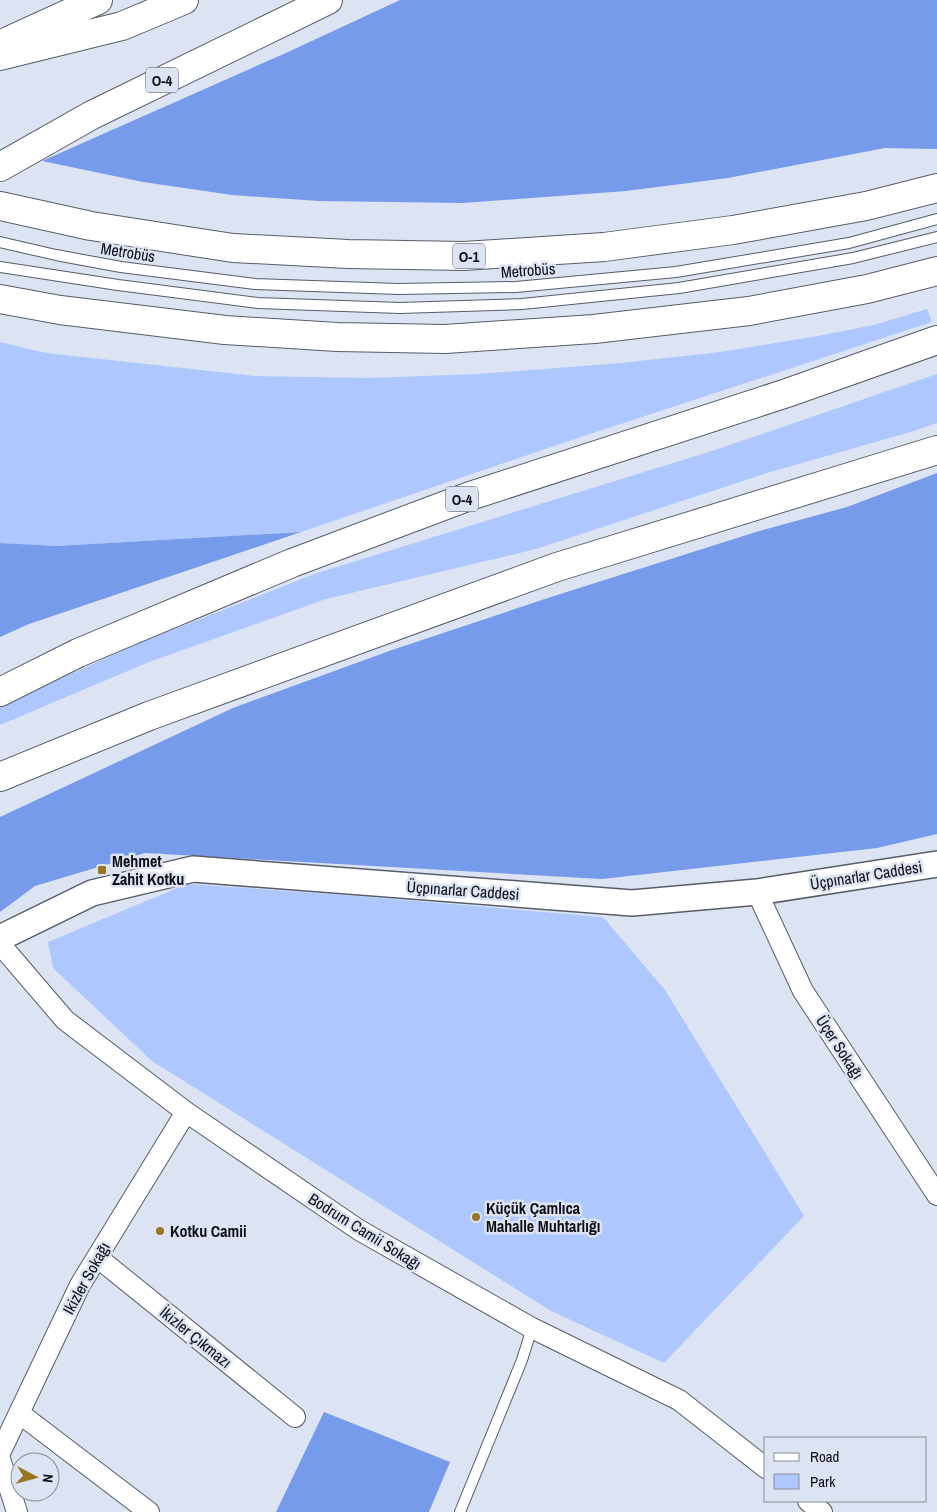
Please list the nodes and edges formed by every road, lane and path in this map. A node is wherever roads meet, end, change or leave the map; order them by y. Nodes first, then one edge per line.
1 (62, 0) edge
2 (98, 0) edge
3 (184, 0) edge
4 (328, 0) edge
5 (0, 36) edge
6 (0, 45) edge
7 (0, 56) edge
8 (0, 167) edge
9 (937, 188) edge
10 (0, 206) edge
11 (937, 219) edge
12 (937, 237) edge
13 (0, 242) edge
14 (0, 267) edge
15 (937, 271) edge
16 (0, 299) edge
17 (937, 340) edge
18 (937, 450) edge
19 (0, 692) edge
20 (0, 777) edge
21 (937, 864) edge
22 (757, 892) junction
23 (0, 938) edge
24 (0, 944) edge
25 (186, 1112) junction
26 (937, 1195) edge
27 (97, 1257) junction
28 (532, 1328) junction
29 (19, 1412) junction
30 (295, 1417) dead end
31 (0, 1453) edge
32 (0, 1458) edge
33 (764, 1466) edge
34 (809, 1502) edge
35 (17, 1512) edge
36 (149, 1512) edge
37 (460, 1512) edge
38 (822, 1512) edge

1 - 5 highway
2 - 6 highway
3 - 7 highway
4 - 8 highway, O-4
9 - 10 highway, O-1
11 - 13 lane, Metrobüs
12 - 14 lane, Metrobüs
15 - 16 highway
17 - 19 highway, O-4
18 - 20 highway
21 - 22 street, Üçpınarlar Caddesi
22 - 23 street, Üçpınarlar Caddesi
22 - 26 street, Üçer Sokağı
24 - 25 street, Bodrum Camii Sokağı
25 - 27 street, Ikizler Sokağı
25 - 28 street, Bodrum Camii Sokağı
27 - 29 street, Ikizler Sokağı
27 - 30 street, İkizler Çıkmazı
28 - 33 street, Bodrum Camii Sokağı
28 - 37 lane
29 - 31 street, Ikizler Sokağı
29 - 36 street
32 - 35 street
34 - 38 street

